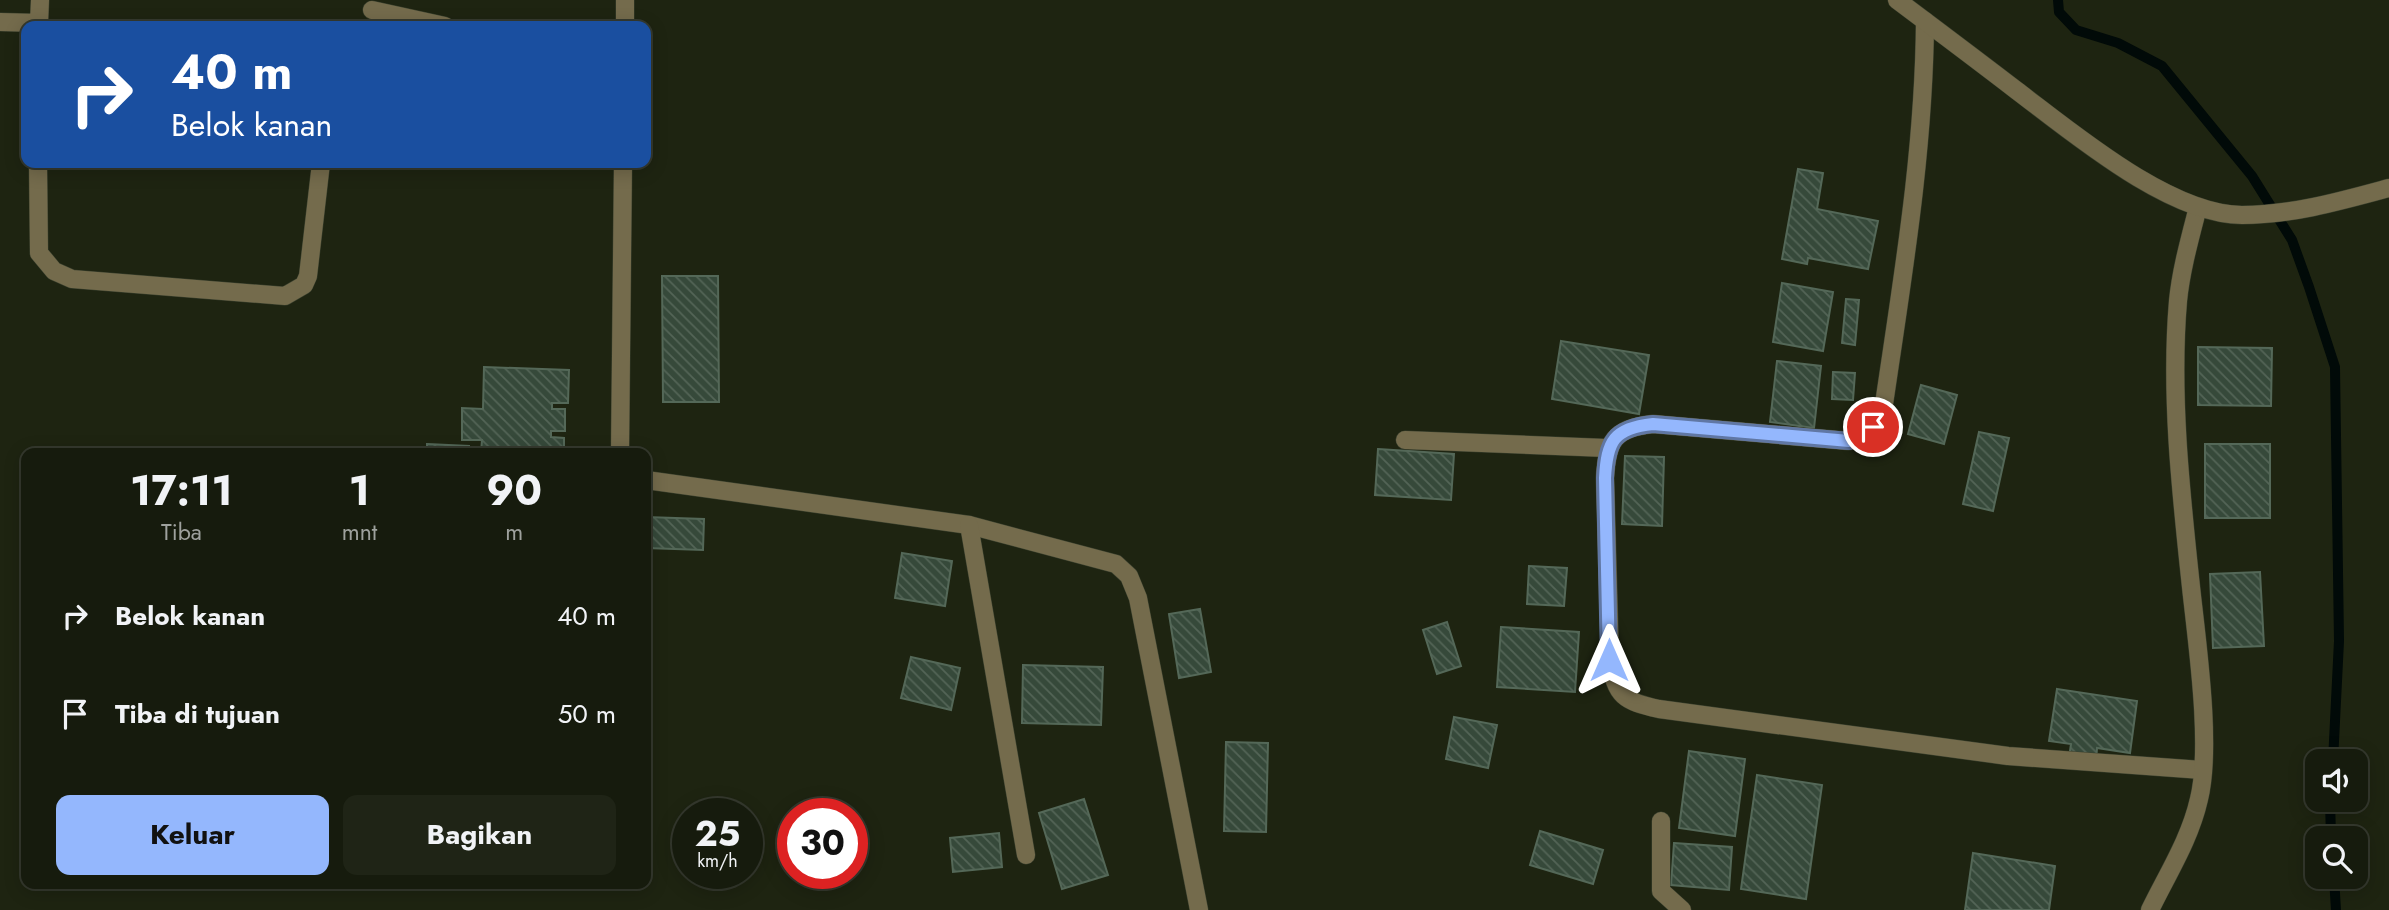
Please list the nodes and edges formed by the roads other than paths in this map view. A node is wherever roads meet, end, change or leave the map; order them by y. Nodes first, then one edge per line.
1 (40, 0) edge
2 (625, 0) edge
3 (1897, 0) edge
4 (372, 10) dead end
5 (39, 21) edge
6 (422, 21) edge
7 (625, 21) edge
8 (0, 22) edge
9 (1925, 22) junction
10 (21, 23) edge
11 (38, 168) edge
12 (320, 168) edge
13 (623, 168) edge
14 (2389, 188) edge
15 (2198, 207) junction
16 (1405, 440) dead end
17 (620, 448) edge
18 (1606, 448) junction
19 (651, 481) edge
20 (969, 526) junction
21 (2202, 770) junction
22 (1661, 821) dead end
23 (1026, 855) dead end
24 (1199, 910) edge
25 (1682, 910) edge
26 (2150, 910) edge

1 - 5 street
2 - 7 street
3 - 9 street
4 - 6 street
8 - 10 street
9 - 15 street
9 - 18 street
11 - 12 street
13 - 17 street
14 - 15 street
15 - 21 street
16 - 18 street
18 - 21 street
19 - 20 street
20 - 23 street
20 - 24 street
21 - 26 street
22 - 25 street

